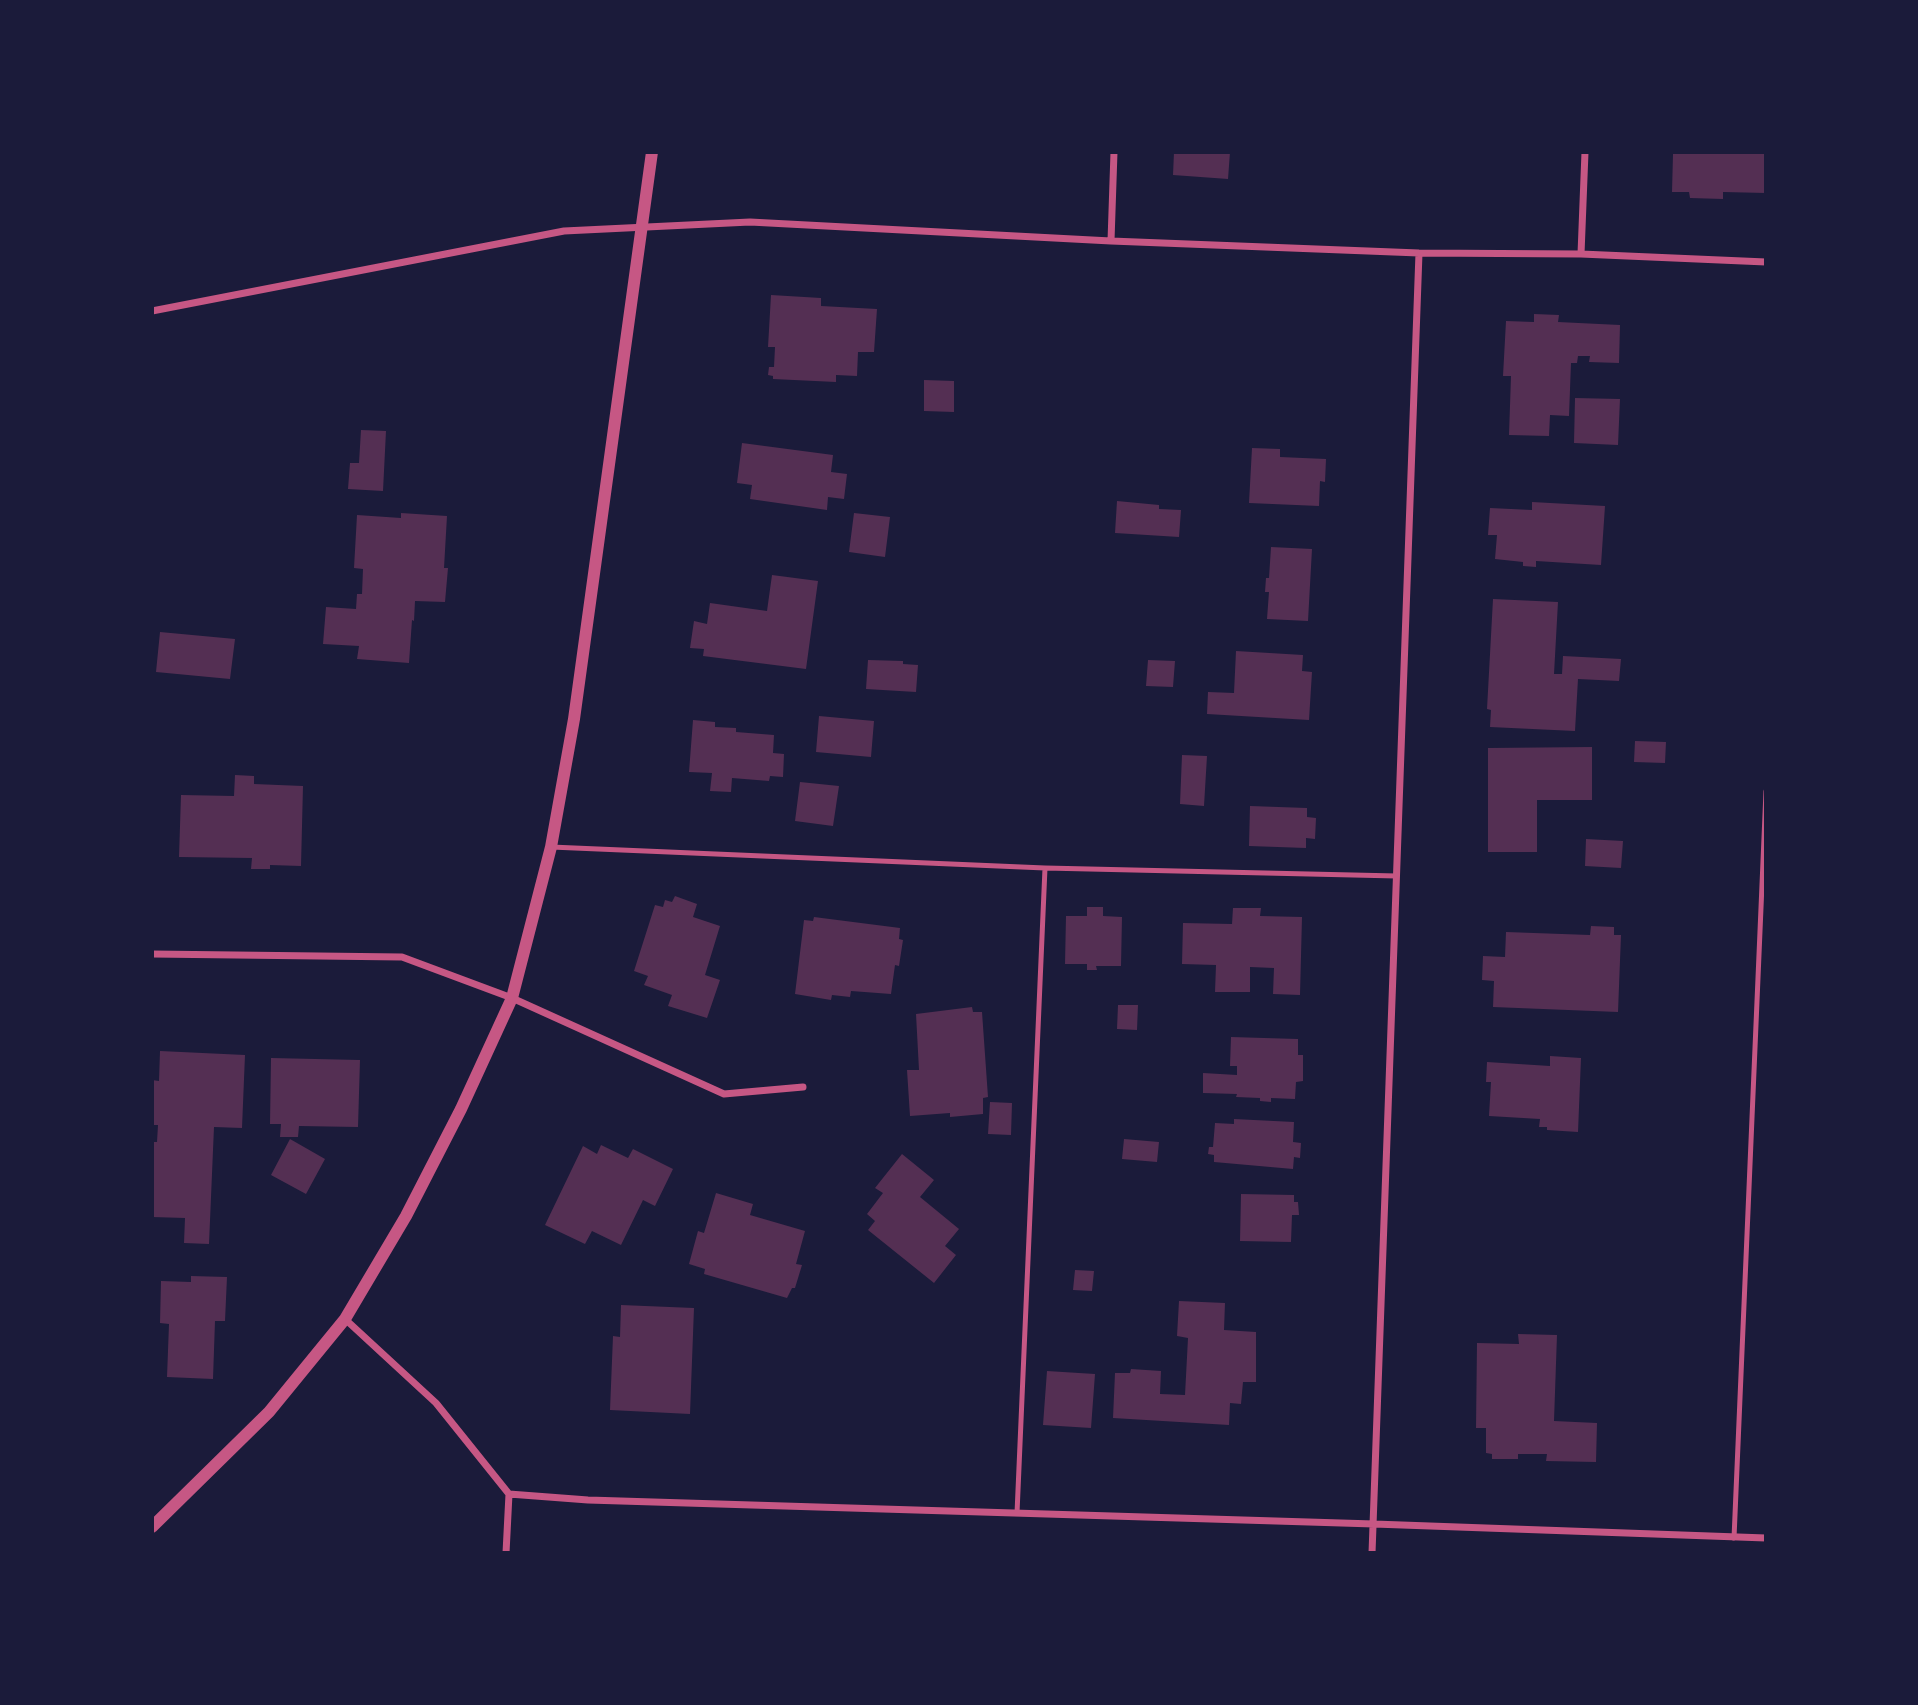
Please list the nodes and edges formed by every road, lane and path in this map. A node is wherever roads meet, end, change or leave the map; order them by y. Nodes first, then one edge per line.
1 (652, 152) edge
2 (1114, 152) edge
3 (1585, 152) edge
4 (641, 226) junction
5 (1111, 240) junction
6 (1419, 253) junction
7 (1581, 254) junction
8 (1766, 262) edge
9 (152, 312) edge
10 (1766, 791) edge
11 (551, 847) junction
12 (1045, 868) junction
13 (1397, 876) junction
14 (152, 954) edge
15 (512, 998) junction
16 (803, 1087) dead end
17 (345, 1319) junction
18 (509, 1494) junction
19 (1017, 1513) junction
20 (1374, 1524) junction
21 (152, 1527) edge
22 (1734, 1538) junction
23 (1766, 1538) edge
24 (506, 1553) edge
25 (1373, 1553) edge

1 - 4 street
2 - 5 street
3 - 7 street
4 - 5 street
4 - 9 street
4 - 11 street
5 - 6 street
6 - 7 street
6 - 13 street
7 - 8 street
10 - 22 lane
11 - 12 lane
11 - 15 street
12 - 13 lane
12 - 19 lane
13 - 20 street
14 - 15 street
15 - 16 street
15 - 17 street
17 - 18 street
17 - 21 street
18 - 19 street
18 - 24 street
19 - 20 street
20 - 22 street
20 - 25 street
22 - 23 street

